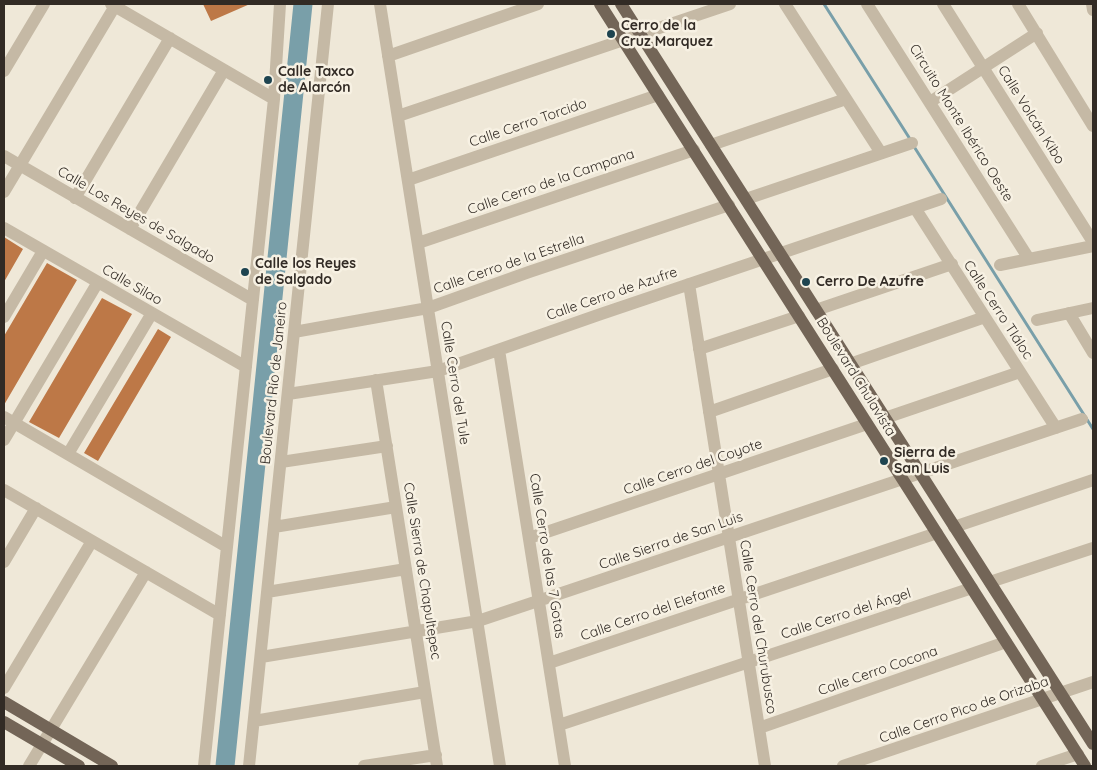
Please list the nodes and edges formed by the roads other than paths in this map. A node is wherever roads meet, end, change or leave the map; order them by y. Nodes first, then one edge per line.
1 (44, 4) edge
2 (280, 4) edge
3 (328, 4) edge
4 (380, 4) edge
5 (538, 4) edge
6 (600, 4) edge
7 (621, 4) edge
8 (730, 4) edge
9 (785, 4) edge
10 (867, 4) edge
11 (942, 4) edge
12 (1018, 4) edge
13 (1092, 4) edge
14 (113, 5) edge
15 (1093, 10) edge
16 (640, 34) junction
17 (1036, 34) junction
18 (170, 38) junction
19 (624, 40) junction
20 (388, 56) junction
21 (983, 68) junction
22 (224, 70) junction
23 (4, 71) edge
24 (658, 95) junction
25 (274, 99) junction
26 (846, 99) junction
27 (930, 102) junction
28 (398, 116) junction
29 (1093, 126) edge
30 (912, 143) dead end
31 (711, 145) junction
32 (694, 150) junction
33 (880, 153) junction
34 (4, 156) edge
35 (20, 166) junction
36 (408, 180) junction
37 (4, 192) edge
38 (75, 198) junction
39 (941, 199) dead end
40 (746, 200) junction
41 (729, 205) junction
42 (915, 208) junction
43 (4, 228) edge
44 (130, 229) junction
45 (418, 243) junction
46 (1093, 244) edge
47 (43, 251) junction
48 (780, 253) junction
49 (763, 259) junction
50 (1030, 259) junction
51 (952, 264) junction
52 (1000, 265) dead end
53 (98, 282) junction
54 (689, 284) junction
55 (253, 300) junction
56 (428, 308) junction
57 (1093, 308) edge
58 (816, 310) junction
59 (152, 313) junction
60 (1069, 313) junction
61 (799, 316) junction
62 (4, 317) edge
63 (986, 318) junction
64 (1037, 320) dead end
65 (294, 332) junction
66 (699, 349) junction
67 (499, 350) junction
68 (1093, 353) edge
69 (850, 364) junction
70 (246, 367) junction
71 (833, 369) junction
72 (438, 371) junction
73 (1020, 372) junction
74 (376, 380) junction
75 (288, 394) junction
76 (709, 412) junction
77 (885, 418) junction
78 (1082, 419) dead end
79 (9, 420) edge
80 (868, 424) junction
81 (1056, 428) junction
82 (4, 440) edge
83 (386, 446) junction
84 (68, 454) junction
85 (281, 462) junction
86 (920, 473) junction
87 (719, 474) junction
88 (903, 479) junction
89 (1092, 483) edge
90 (4, 490) edge
91 (396, 507) junction
92 (36, 508) junction
93 (274, 527) junction
94 (954, 527) junction
95 (937, 533) junction
96 (529, 538) junction
97 (729, 538) junction
98 (92, 541) junction
99 (227, 547) junction
100 (1093, 548) edge
101 (4, 562) edge
102 (406, 569) junction
103 (146, 572) junction
104 (990, 582) junction
105 (972, 588) junction
106 (267, 592) junction
107 (738, 599) junction
108 (539, 602) junction
109 (220, 615) junction
110 (478, 621) junction
111 (416, 631) junction
112 (1006, 642) junction
113 (261, 657) junction
114 (748, 662) junction
115 (549, 663) junction
116 (1093, 682) edge
117 (4, 688) edge
118 (426, 692) junction
119 (1060, 693) junction
120 (1042, 699) junction
121 (4, 702) edge
122 (254, 721) junction
123 (4, 722) edge
124 (559, 725) junction
125 (758, 728) junction
126 (51, 730) junction
127 (42, 744) junction
128 (1093, 744) edge
129 (1078, 754) junction
130 (436, 761) edge
131 (29, 766) edge
132 (79, 766) edge
133 (112, 766) edge
134 (204, 766) edge
135 (249, 766) edge
136 (364, 766) edge
137 (500, 766) edge
138 (565, 766) edge
139 (765, 766) edge
140 (843, 766) edge
141 (1042, 766) edge
142 (1086, 766) edge

1 - 23 street
2 - 25 street
3 - 65 street, Boulevard Río de Janeiro
4 - 20 street, Calle Cerro del Tule
5 - 20 street
6 - 19 main road, Boulevard Chulavista
7 - 16 main road, Boulevard Chulavista
8 - 16 street
9 - 26 street
10 - 27 street, Circuito Monte Ibérico Oeste
11 - 21 street, Calle Volcán Kibo
12 - 17 street
13 - 15 street
14 - 18 street
14 - 35 street
16 - 19 street
16 - 31 main road, Boulevard Chulavista
17 - 21 street
17 - 29 street
18 - 22 street
18 - 38 street
19 - 24 main road, Boulevard Chulavista
19 - 28 street
20 - 28 street, Calle Cerro del Tule
21 - 27 street
21 - 46 street, Calle Volcán Kibo
22 - 25 street
22 - 44 street
24 - 32 main road, Boulevard Chulavista
24 - 36 street, Calle Cerro Torcido
25 - 55 street
26 - 31 street
26 - 33 street
27 - 50 street, Circuito Monte Ibérico Oeste
28 - 36 street, Calle Cerro del Tule
30 - 33 street
31 - 40 main road, Boulevard Chulavista
32 - 41 main road, Boulevard Chulavista
32 - 45 street, Calle Cerro de la Campana
33 - 40 street
34 - 35 street, Calle Los Reyes de Salgado
35 - 37 street
35 - 38 street, Calle Los Reyes de Salgado
36 - 45 street, Calle Cerro del Tule
38 - 44 street, Calle Los Reyes de Salgado
39 - 42 street, Calle Cerro de Azufre
40 - 48 main road, Boulevard Chulavista
41 - 49 main road, Boulevard Chulavista
41 - 56 street, Calle Cerro de la Estrella
42 - 48 street, Calle Cerro de Azufre
42 - 51 street, Calle Cerro Tláloc
43 - 47 street, Calle Silao
44 - 55 street, Calle Los Reyes de Salgado
45 - 56 street, Calle Cerro del Tule
46 - 50 street
47 - 53 street, Calle Silao
47 - 62 street
48 - 49 street, Calle Cerro de Azufre
48 - 58 main road, Boulevard Chulavista
49 - 54 street, Calle Cerro de Azufre
49 - 61 main road, Boulevard Chulavista
50 - 52 street
51 - 58 street
51 - 63 street, Calle Cerro Tláloc
53 - 59 street, Calle Silao
53 - 79 street
54 - 66 street, Calle Cerro del Churubusco
54 - 67 street, Calle Cerro de Azufre
55 - 70 street
56 - 65 street, Calle Cerro de la Estrella
56 - 72 street, Calle Cerro del Tule
57 - 60 street
58 - 69 main road, Boulevard Chulavista
59 - 70 street, Calle Silao
59 - 84 street
60 - 64 street
60 - 68 street
61 - 66 street
61 - 71 main road, Boulevard Chulavista
63 - 69 street
63 - 73 street, Calle Cerro Tláloc
65 - 75 street, Boulevard Río de Janeiro
66 - 76 street, Calle Cerro del Churubusco
67 - 72 street, Calle Cerro de Azufre
67 - 96 street, Calle Cerro de las 7 Gotas
69 - 77 main road, Boulevard Chulavista
70 - 99 street
71 - 76 street
71 - 80 main road, Boulevard Chulavista
72 - 74 street, Calle Cerro de Azufre
72 - 110 street, Calle Cerro del Tule
73 - 77 street
73 - 81 street, Calle Cerro Tláloc
74 - 75 street, Calle Cerro de Azufre
74 - 83 street, Calle Sierra de Chapultepec
75 - 85 street, Boulevard Río de Janeiro
76 - 87 street, Calle Cerro del Churubusco
77 - 86 main road, Boulevard Chulavista
78 - 81 street, Calle Sierra de San Luis
79 - 82 street
79 - 84 street
80 - 87 street, Calle Cerro del Coyote
80 - 88 main road, Boulevard Chulavista
81 - 86 street, Calle Sierra de San Luis
83 - 85 street
83 - 91 street, Calle Sierra de Chapultepec
84 - 99 street
85 - 93 street, Boulevard Río de Janeiro
86 - 88 street, Calle Sierra de San Luis
86 - 94 main road, Boulevard Chulavista
87 - 96 street, Calle Cerro del Coyote
87 - 97 street, Calle Cerro del Churubusco
88 - 95 main road, Boulevard Chulavista
88 - 97 street, Calle Sierra de San Luis
89 - 94 street
90 - 92 street
91 - 93 street
91 - 102 street, Calle Sierra de Chapultepec
92 - 98 street
92 - 101 street
93 - 106 street, Boulevard Río de Janeiro
94 - 104 main road, Boulevard Chulavista
95 - 105 main road, Boulevard Chulavista
95 - 107 street, Calle Cerro del Elefante
96 - 108 street, Calle Cerro de las 7 Gotas
97 - 107 street, Calle Cerro del Churubusco
97 - 108 street, Calle Sierra de San Luis
98 - 103 street
98 - 117 street
99 - 109 street
100 - 104 street
102 - 106 street
102 - 111 street, Calle Sierra de Chapultepec
103 - 109 street
103 - 126 street
104 - 119 main road, Boulevard Chulavista
105 - 112 main road, Boulevard Chulavista
105 - 114 street, Calle Cerro del Ángel
106 - 113 street, Boulevard Río de Janeiro
107 - 114 street, Calle Cerro del Churubusco
107 - 115 street, Calle Cerro del Elefante
108 - 110 street, Calle Sierra de San Luis
108 - 115 street, Calle Cerro de las 7 Gotas
109 - 134 street
110 - 111 street, Calle Sierra de San Luis
110 - 137 street, Calle Cerro del Tule
111 - 113 street, Calle Sierra de San Luis
111 - 118 street, Calle Sierra de Chapultepec
112 - 120 main road, Boulevard Chulavista
112 - 125 street, Calle Cerro Cocona
113 - 122 street, Boulevard Río de Janeiro
114 - 124 street, Calle Cerro del Ángel
114 - 125 street, Calle Cerro del Churubusco
115 - 124 street, Calle Cerro de las 7 Gotas
116 - 119 street, Calle Cerro Pico de Orizaba
118 - 122 street
118 - 130 street, Calle Sierra de Chapultepec
119 - 120 street, Calle Cerro Pico de Orizaba
119 - 128 main road, Boulevard Chulavista
120 - 129 main road, Boulevard Chulavista
120 - 140 street, Calle Cerro Pico de Orizaba
121 - 126 main road
122 - 135 street, Boulevard Río de Janeiro
123 - 127 main road
124 - 138 street, Calle Cerro de las 7 Gotas
125 - 139 street, Calle Cerro del Churubusco
126 - 127 street
126 - 133 main road
127 - 131 street
127 - 132 main road
129 - 141 street
129 - 142 main road, Boulevard Chulavista
130 - 136 street

